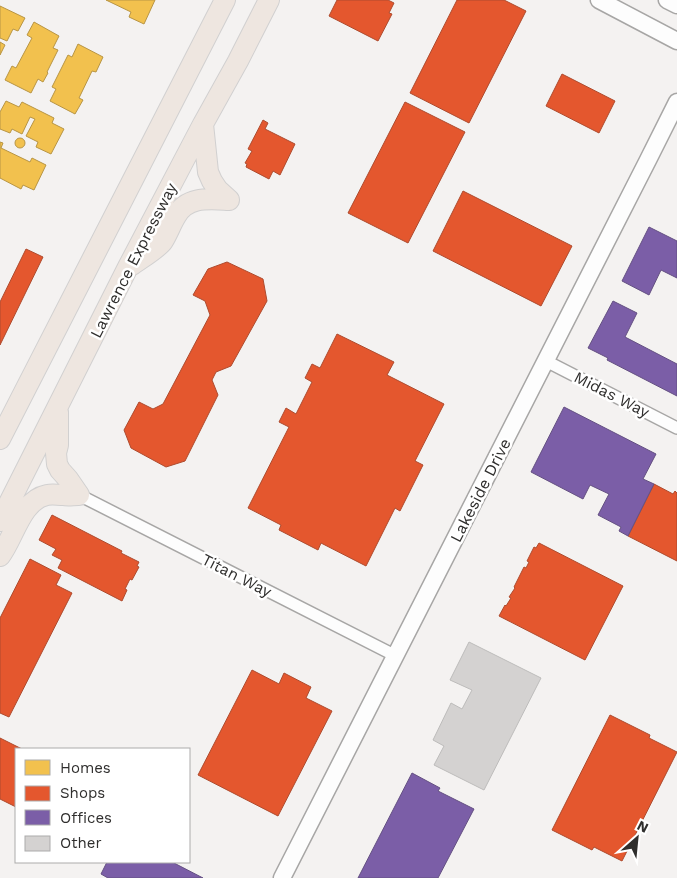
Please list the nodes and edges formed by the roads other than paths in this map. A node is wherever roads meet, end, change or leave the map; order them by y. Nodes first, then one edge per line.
1 (225, 0) edge
2 (269, 0) edge
3 (599, 0) edge
4 (667, 0) edge
5 (677, 5) edge
6 (677, 41) edge
7 (677, 102) edge
8 (203, 124) junction
9 (128, 268) junction
10 (546, 360) junction
11 (58, 408) junction
12 (677, 428) edge
13 (0, 439) edge
14 (79, 495) junction
15 (0, 521) edge
16 (0, 556) edge
17 (396, 656) junction
18 (282, 878) edge

1 - 13 highway
2 - 8 highway, Lawrence Expressway
3 - 6 street
4 - 5 street
7 - 10 street, Lakeside Drive
8 - 9 highway, Lawrence Expressway
8 - 9 highway
9 - 11 highway, Lawrence Expressway
10 - 12 street, Midas Way
10 - 17 street, Lakeside Drive
11 - 14 highway
11 - 15 highway, Lawrence Expressway
14 - 16 highway
14 - 17 street, Titan Way
17 - 18 street, Lakeside Drive

